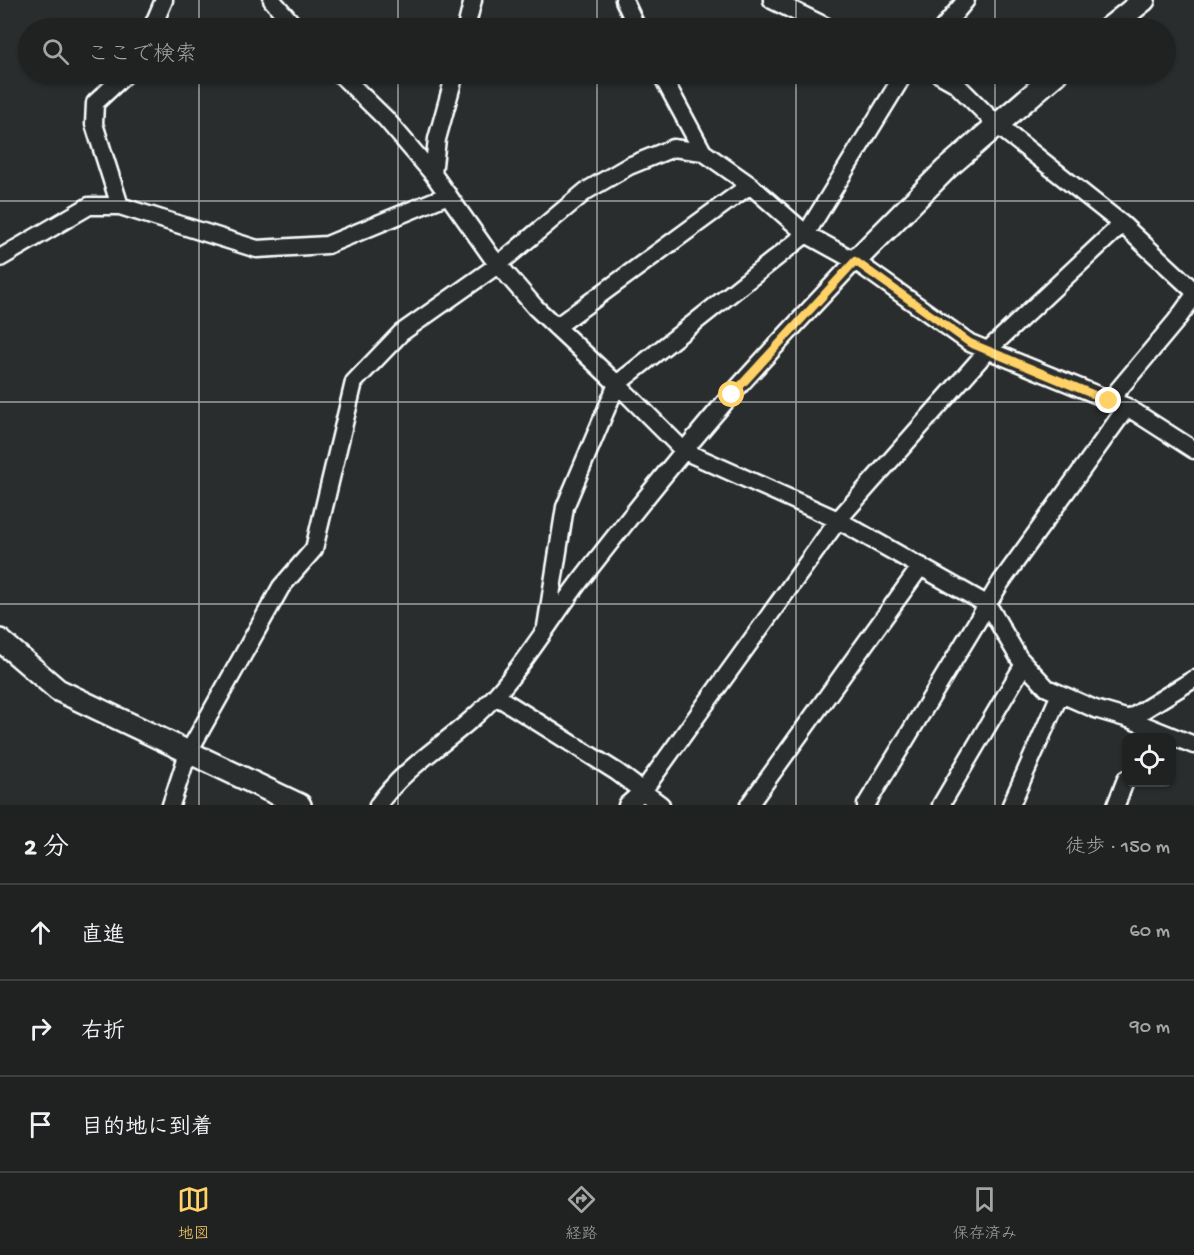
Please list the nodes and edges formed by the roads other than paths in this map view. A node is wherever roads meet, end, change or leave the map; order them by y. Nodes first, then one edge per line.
1 (164, 0) edge
2 (272, 0) edge
3 (473, 0) edge
4 (624, 0) edge
5 (772, 0) edge
6 (966, 0) edge
7 (1144, 0) edge
8 (156, 18) edge
9 (287, 18) edge
10 (468, 18) edge
11 (632, 18) edge
12 (809, 18) edge
13 (951, 18) edge
14 (1122, 18) edge
15 (115, 84) edge
16 (350, 84) edge
17 (452, 84) edge
18 (666, 84) edge
19 (898, 84) edge
20 (956, 84) edge
21 (1044, 84) edge
22 (997, 125) junction
23 (703, 152) junction
24 (433, 174) junction
25 (750, 185) junction
26 (448, 195) junction
27 (120, 206) junction
28 (1122, 224) junction
29 (806, 234) junction
30 (0, 258) edge
31 (855, 261) junction
32 (499, 264) junction
33 (1194, 293) edge
34 (556, 327) junction
35 (988, 350) junction
36 (617, 384) junction
37 (1109, 401) junction
38 (1127, 407) junction
39 (1194, 450) edge
40 (684, 451) junction
41 (838, 520) junction
42 (921, 566) junction
43 (988, 606) junction
44 (545, 631) junction
45 (0, 640) edge
46 (1024, 664) junction
47 (1194, 679) edge
48 (1060, 694) junction
49 (496, 696) junction
50 (1129, 719) junction
51 (1146, 732) edge
52 (1194, 745) edge
53 (188, 753) junction
54 (1123, 787) edge
55 (643, 791) junction
56 (171, 805) edge
57 (300, 805) edge
58 (378, 805) edge
59 (627, 805) edge
60 (662, 805) edge
61 (749, 805) edge
62 (866, 805) edge
63 (940, 805) edge
64 (1011, 805) edge
65 (1116, 805) edge

1 - 8 street
2 - 9 street
3 - 10 street
4 - 11 street
5 - 12 street
6 - 13 street
7 - 14 street
15 - 27 street
16 - 24 street
17 - 24 street
18 - 23 street
19 - 29 street
20 - 22 street
21 - 22 street
22 - 28 street
22 - 31 street
23 - 25 street
23 - 32 street
24 - 26 street
25 - 29 street
25 - 34 street
26 - 27 street
26 - 32 street
27 - 30 street
28 - 33 street
28 - 35 street
29 - 31 street
29 - 36 street
31 - 35 street
31 - 40 street
32 - 34 street
32 - 53 street
33 - 37 street
34 - 36 street
35 - 37 street
35 - 41 street
36 - 40 street
36 - 44 street
37 - 38 street
38 - 39 street
38 - 43 street
40 - 41 street
40 - 44 street
41 - 42 street
41 - 55 street
42 - 43 street
42 - 61 street
43 - 46 street
43 - 62 street
44 - 49 street
45 - 53 street
46 - 48 street
46 - 63 street
47 - 50 street
48 - 50 street
48 - 64 street
49 - 55 street
49 - 58 street
50 - 51 street
51 - 52 street
53 - 56 street
53 - 57 street
54 - 65 street
55 - 59 street
55 - 60 street

